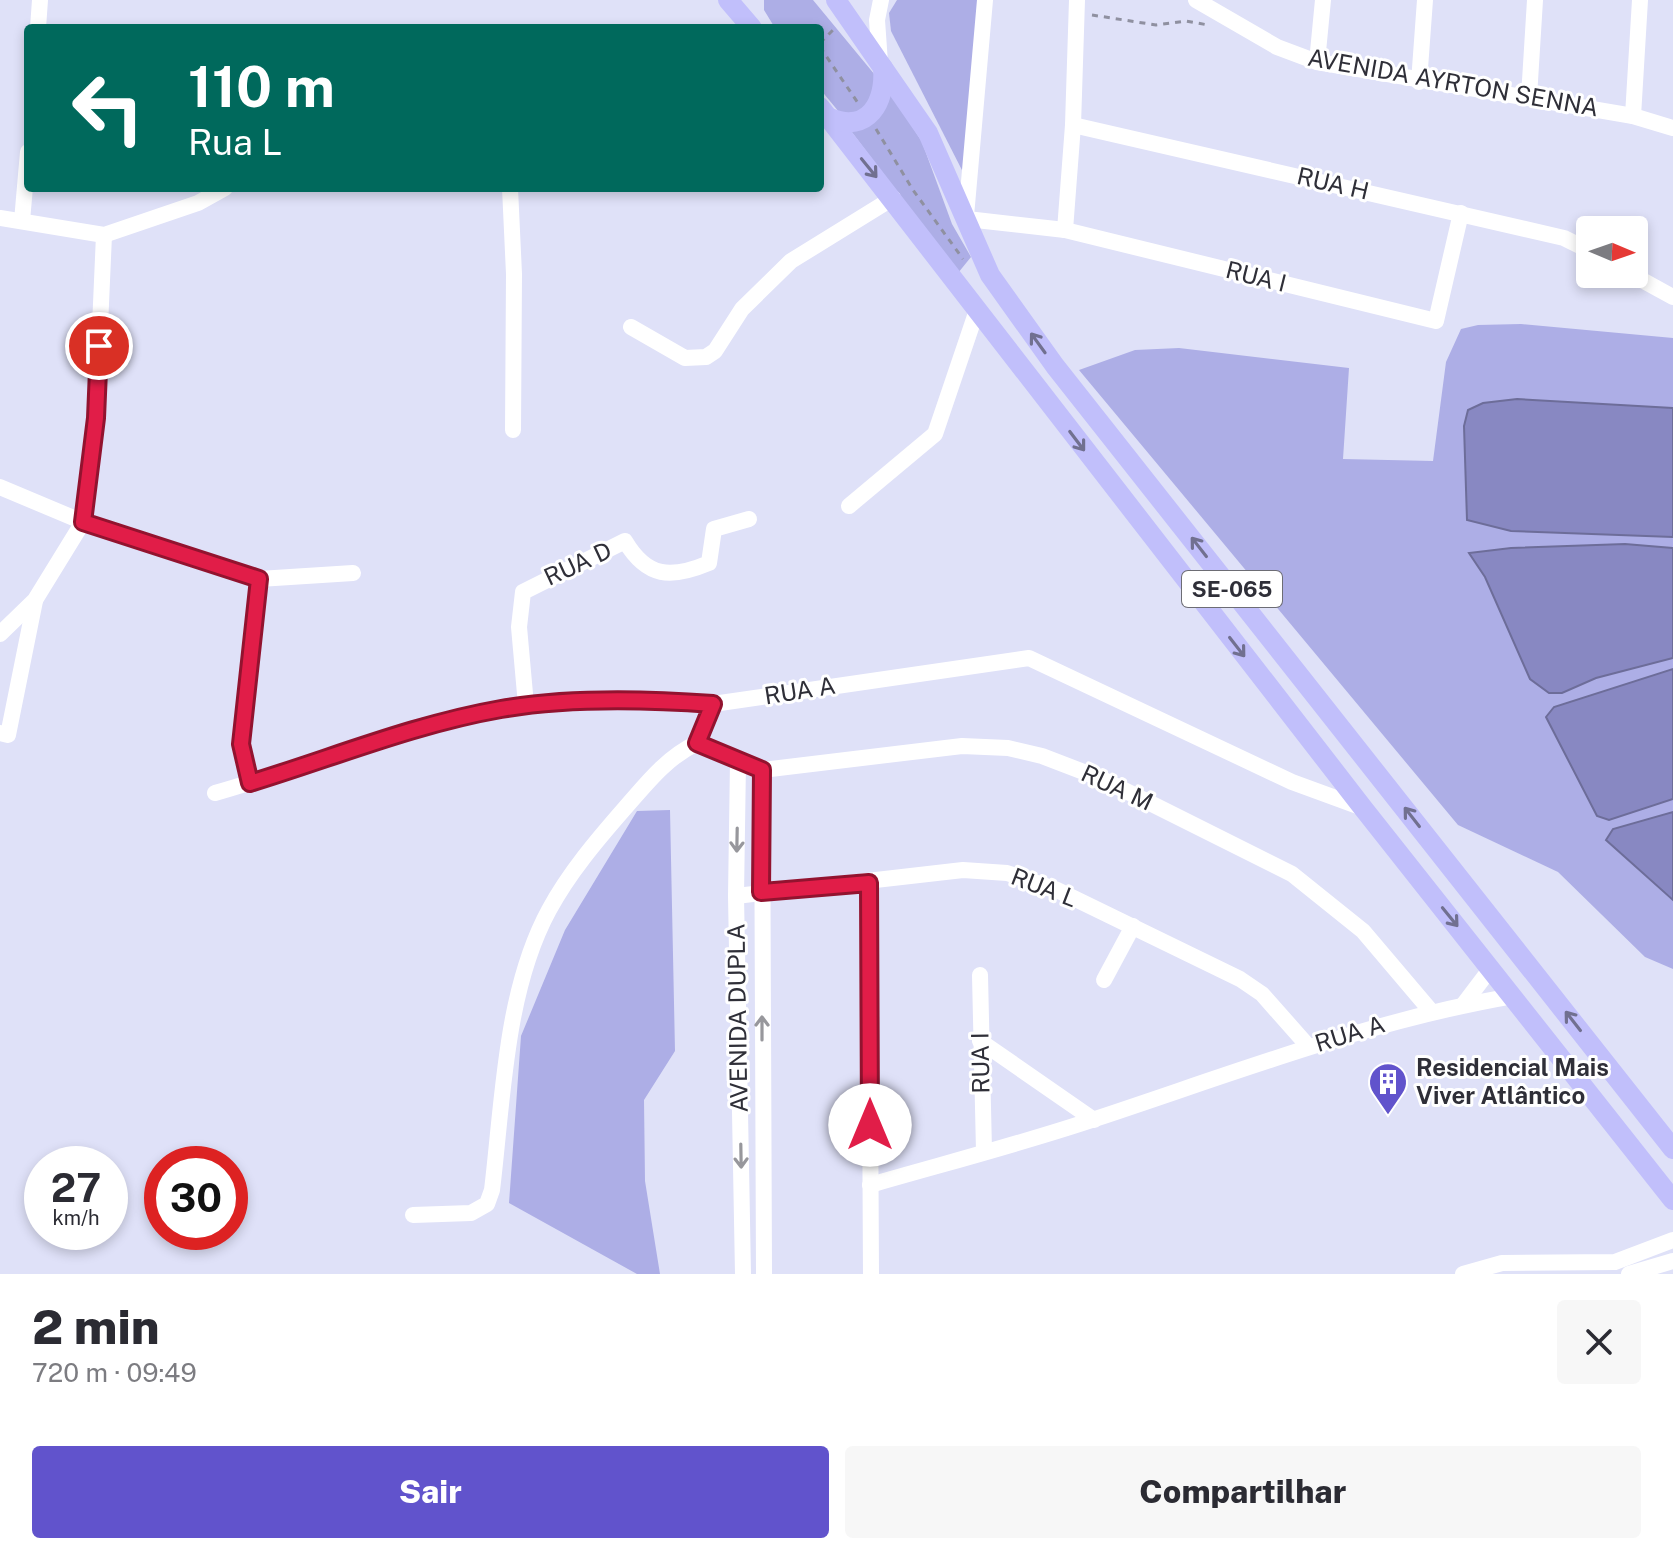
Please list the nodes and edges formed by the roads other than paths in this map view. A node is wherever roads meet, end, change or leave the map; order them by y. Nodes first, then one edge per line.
1 (40, 0) edge
2 (728, 0) edge
3 (752, 0) edge
4 (836, 0) edge
5 (881, 0) edge
6 (985, 0) edge
7 (1196, 0) edge
8 (1323, 0) edge
9 (1425, 0) edge
10 (1535, 0) edge
11 (1640, 0) edge
12 (1077, 6) edge
13 (1216, 7) edge
14 (38, 24) edge
15 (749, 24) edge
16 (753, 24) edge
17 (1317, 62) junction
18 (882, 66) junction
19 (1419, 82) junction
20 (1529, 97) junction
21 (825, 113) edge
22 (1633, 116) junction
23 (1073, 125) junction
24 (1673, 128) edge
25 (25, 192) edge
26 (218, 192) edge
27 (510, 192) edge
28 (893, 198) junction
29 (1461, 213) junction
30 (966, 217) junction
31 (0, 218) edge
32 (22, 221) junction
33 (1065, 230) junction
34 (104, 235) junction
35 (1576, 244) edge
36 (1648, 283) edge
37 (1673, 297) edge
38 (977, 310) junction
39 (631, 327) dead end
40 (513, 430) dead end
41 (0, 487) edge
42 (849, 506) dead end
43 (749, 519) dead end
44 (83, 522) junction
45 (353, 573) dead end
46 (259, 579) junction
47 (35, 600) junction
48 (4, 627) edge
49 (713, 704) junction
50 (526, 705) junction
51 (0, 733) edge
52 (697, 743) junction
53 (738, 762) junction
54 (762, 770) junction
55 (250, 783) junction
56 (215, 793) dead end
57 (1363, 808) junction
58 (869, 883) junction
59 (761, 892) junction
60 (736, 896) junction
61 (1133, 926) junction
62 (1491, 968) junction
63 (980, 975) dead end
64 (1104, 980) dead end
65 (1513, 996) junction
66 (1463, 1005) junction
67 (1430, 1010) junction
68 (980, 1041) junction
69 (1308, 1046) junction
70 (1094, 1120) junction
71 (1673, 1149) edge
72 (984, 1151) junction
73 (870, 1185) junction
74 (1673, 1200) edge
75 (413, 1215) dead end
76 (1673, 1240) edge
77 (1673, 1261) edge
78 (743, 1274) edge
79 (764, 1274) edge
80 (871, 1274) edge
81 (1463, 1274) edge
82 (1629, 1274) edge

1 - 14 street
2 - 15 main road
3 - 16 main road
4 - 18 main road, SE-065
5 - 18 street
6 - 30 street
7 - 13 street, AVENIDA AYRTON SENNA
8 - 17 street
9 - 19 street
10 - 20 street
11 - 22 street
12 - 23 street
13 - 17 street, AVENIDA AYRTON SENNA
17 - 19 street, AVENIDA AYRTON SENNA
18 - 21 main road
18 - 30 main road, SE-065
19 - 20 street, AVENIDA AYRTON SENNA
20 - 22 street, AVENIDA AYRTON SENNA
21 -> 28 main road, SE-065
22 - 24 street, AVENIDA AYRTON SENNA
23 - 29 street, RUA H
23 - 33 street
25 - 32 street
26 - 34 street
27 - 40 street
28 - 38 main road, SE-065
28 - 39 street
29 - 33 street, RUA I
29 - 35 street, RUA H
30 - 33 street, RUA I
71 -> 30 main road, SE-065
31 - 32 street
32 - 34 street
34 - 44 street
36 - 37 street
38 - 42 street
38 -> 57 main road, SE-065
41 - 44 street
43 - 50 street, RUA D
44 - 46 street
44 - 47 street
45 - 46 street
46 - 55 street
47 - 48 street
47 - 51 street
49 - 50 street, RUA A
49 - 52 street
49 - 57 street, RUA A
50 - 55 street, RUA A
52 - 53 street, RUA M
52 - 75 street
53 - 54 street, RUA M
53 -> 60 street, AVENIDA DUPLA
54 - 59 street, AVENIDA DUPLA
54 - 67 street, RUA M
55 - 56 street, RUA A
57 -> 62 main road, SE-065
58 - 59 street, RUA L
58 - 61 street, RUA L
58 - 73 street
59 - 60 street, RUA L
79 -> 59 street, AVENIDA DUPLA
60 -> 78 street, AVENIDA DUPLA
61 - 64 street
61 - 69 street, RUA L
62 - 65 main road, SE-065
62 - 66 street
63 - 68 street, RUA I
65 - 66 street, RUA A
65 - 74 main road, SE-065
66 - 67 street, RUA A
67 - 69 street, RUA A
68 - 70 street
68 - 72 street, RUA I
69 - 70 street, RUA A
70 - 72 street, RUA A
72 - 73 street, RUA A
73 - 80 street
76 - 81 street
77 - 82 street

